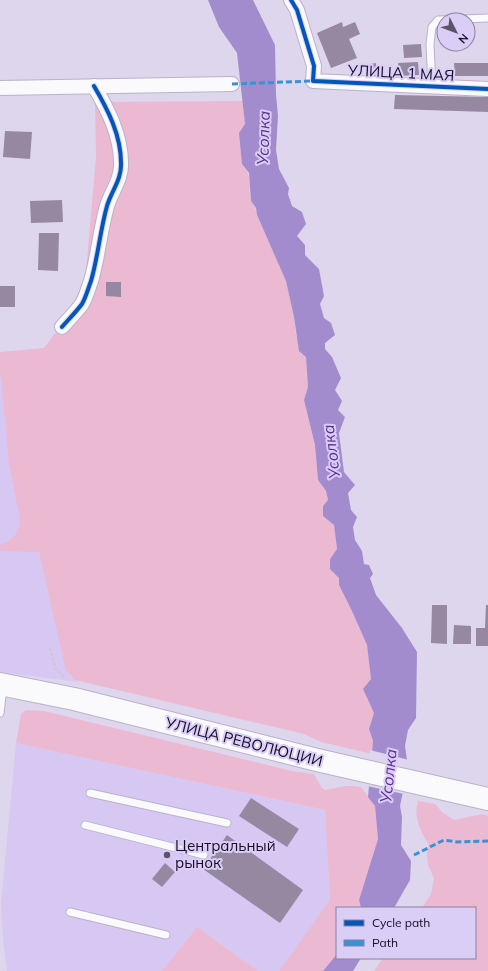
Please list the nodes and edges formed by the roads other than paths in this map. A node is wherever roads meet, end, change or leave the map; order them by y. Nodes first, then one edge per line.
1 (291, 0) edge
2 (488, 18) edge
3 (232, 84) dead end
4 (94, 86) junction
5 (432, 87) junction
6 (0, 88) edge
7 (488, 89) edge
8 (62, 328) dead end
9 (2, 684) edge
10 (0, 712) edge
11 (90, 793) dead end
12 (488, 799) edge
13 (228, 823) dead end
14 (85, 825) dead end
15 (204, 855) dead end
16 (70, 912) dead end
17 (166, 935) dead end

1 - 5 street, УЛИЦА 1 МАЯ
2 - 5 lane
3 - 4 street
4 - 6 street
4 - 8 street
5 - 7 street, УЛИЦА 1 МАЯ
9 - 10 lane
9 - 12 main road, УЛИЦА РЕВОЛЮЦИИ
11 - 13 lane
14 - 15 lane
16 - 17 lane

